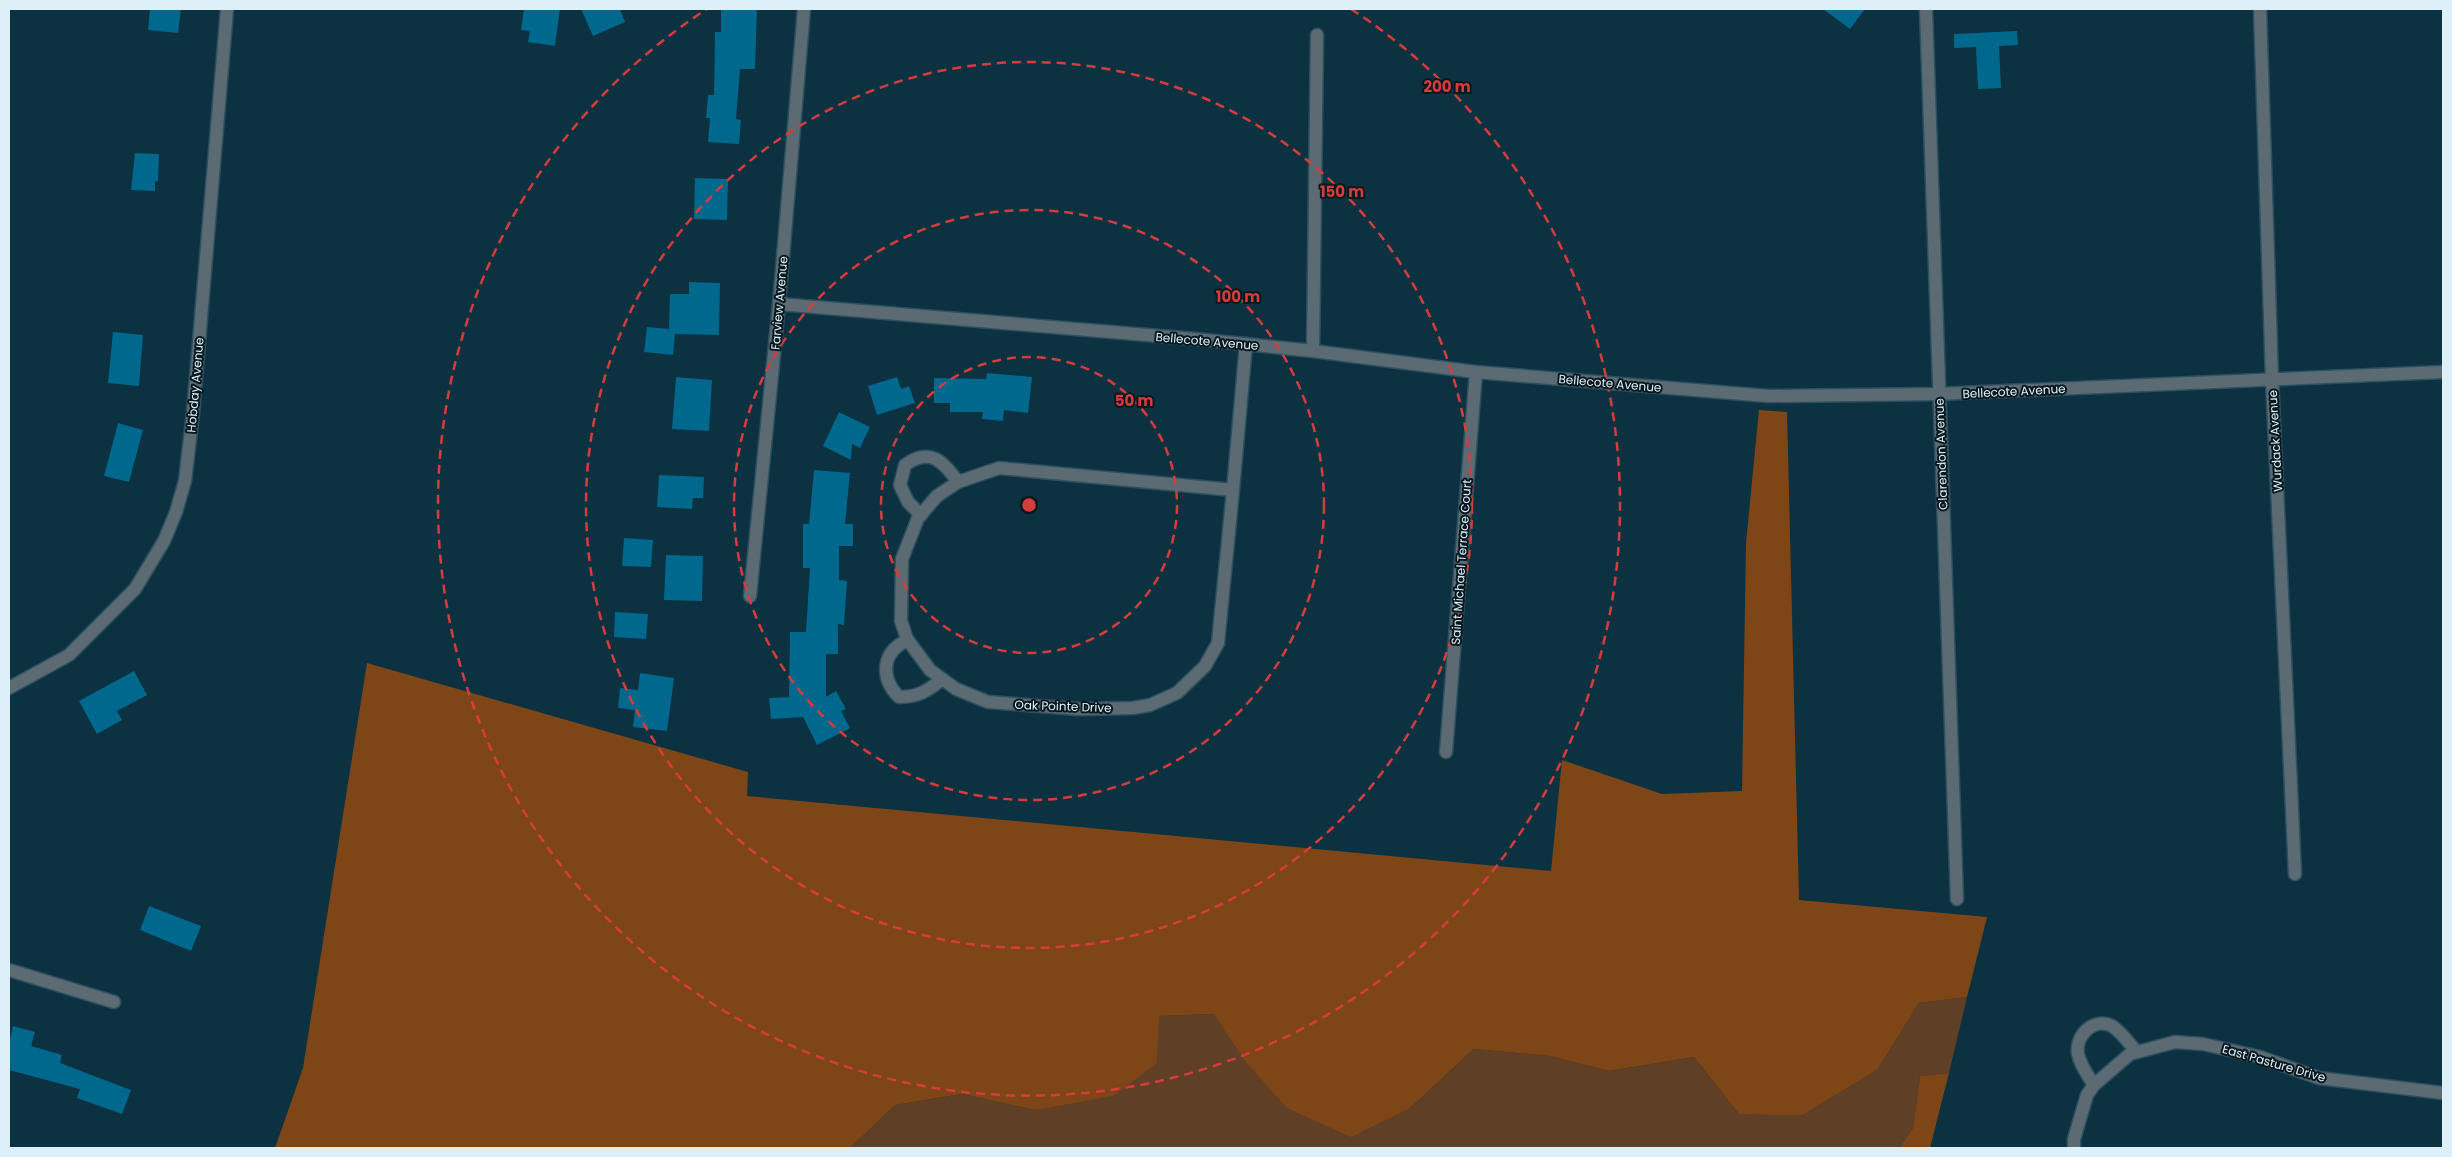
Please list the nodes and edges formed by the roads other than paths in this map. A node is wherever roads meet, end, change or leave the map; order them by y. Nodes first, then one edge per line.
1 (227, 9) edge
2 (804, 9) edge
3 (1926, 9) edge
4 (2260, 9) edge
5 (1317, 35) dead end
6 (779, 304) junction
7 (1246, 344) junction
8 (1313, 351) junction
9 (1476, 372) junction
10 (2443, 372) edge
11 (2272, 379) junction
12 (1939, 394) junction
13 (958, 482) junction
14 (1233, 490) junction
15 (920, 515) junction
16 (750, 596) dead end
17 (908, 640) junction
18 (942, 679) junction
19 (9, 688) edge
20 (1446, 752) dead end
21 (2295, 874) dead end
22 (1957, 899) dead end
23 (9, 970) edge
24 (114, 1002) dead end
25 (2136, 1051) junction
26 (2094, 1085) junction
27 (2443, 1092) edge
28 (2074, 1148) edge

1 - 19 street, Hobday Avenue
2 - 6 street, Farview Avenue
3 - 12 street, Clarendon Avenue
4 - 11 street, Wurdack Avenue
5 - 8 street
6 - 7 street, Bellecote Avenue
6 - 16 street, Farview Avenue
7 - 8 street, Bellecote Avenue
7 - 14 street, Oak Pointe Drive
8 - 9 street, Bellecote Avenue
9 - 12 street, Bellecote Avenue
9 - 20 street, Saint Michael Terrace Court
10 - 11 street, Bellecote Avenue
11 - 12 street, Bellecote Avenue
11 - 21 street, Wurdack Avenue
12 - 22 street, Clarendon Avenue
13 - 14 street, Oak Pointe Drive
13 - 15 street, Oak Pointe Drive
13 - 15 street
14 - 18 street, Oak Pointe Drive
15 - 17 street, Oak Pointe Drive
17 - 18 street, Oak Pointe Drive
17 - 18 street
23 - 24 street
25 - 26 street, East Pasture Drive
25 - 26 street
25 - 27 street, East Pasture Drive
26 - 28 street, East Pasture Drive

